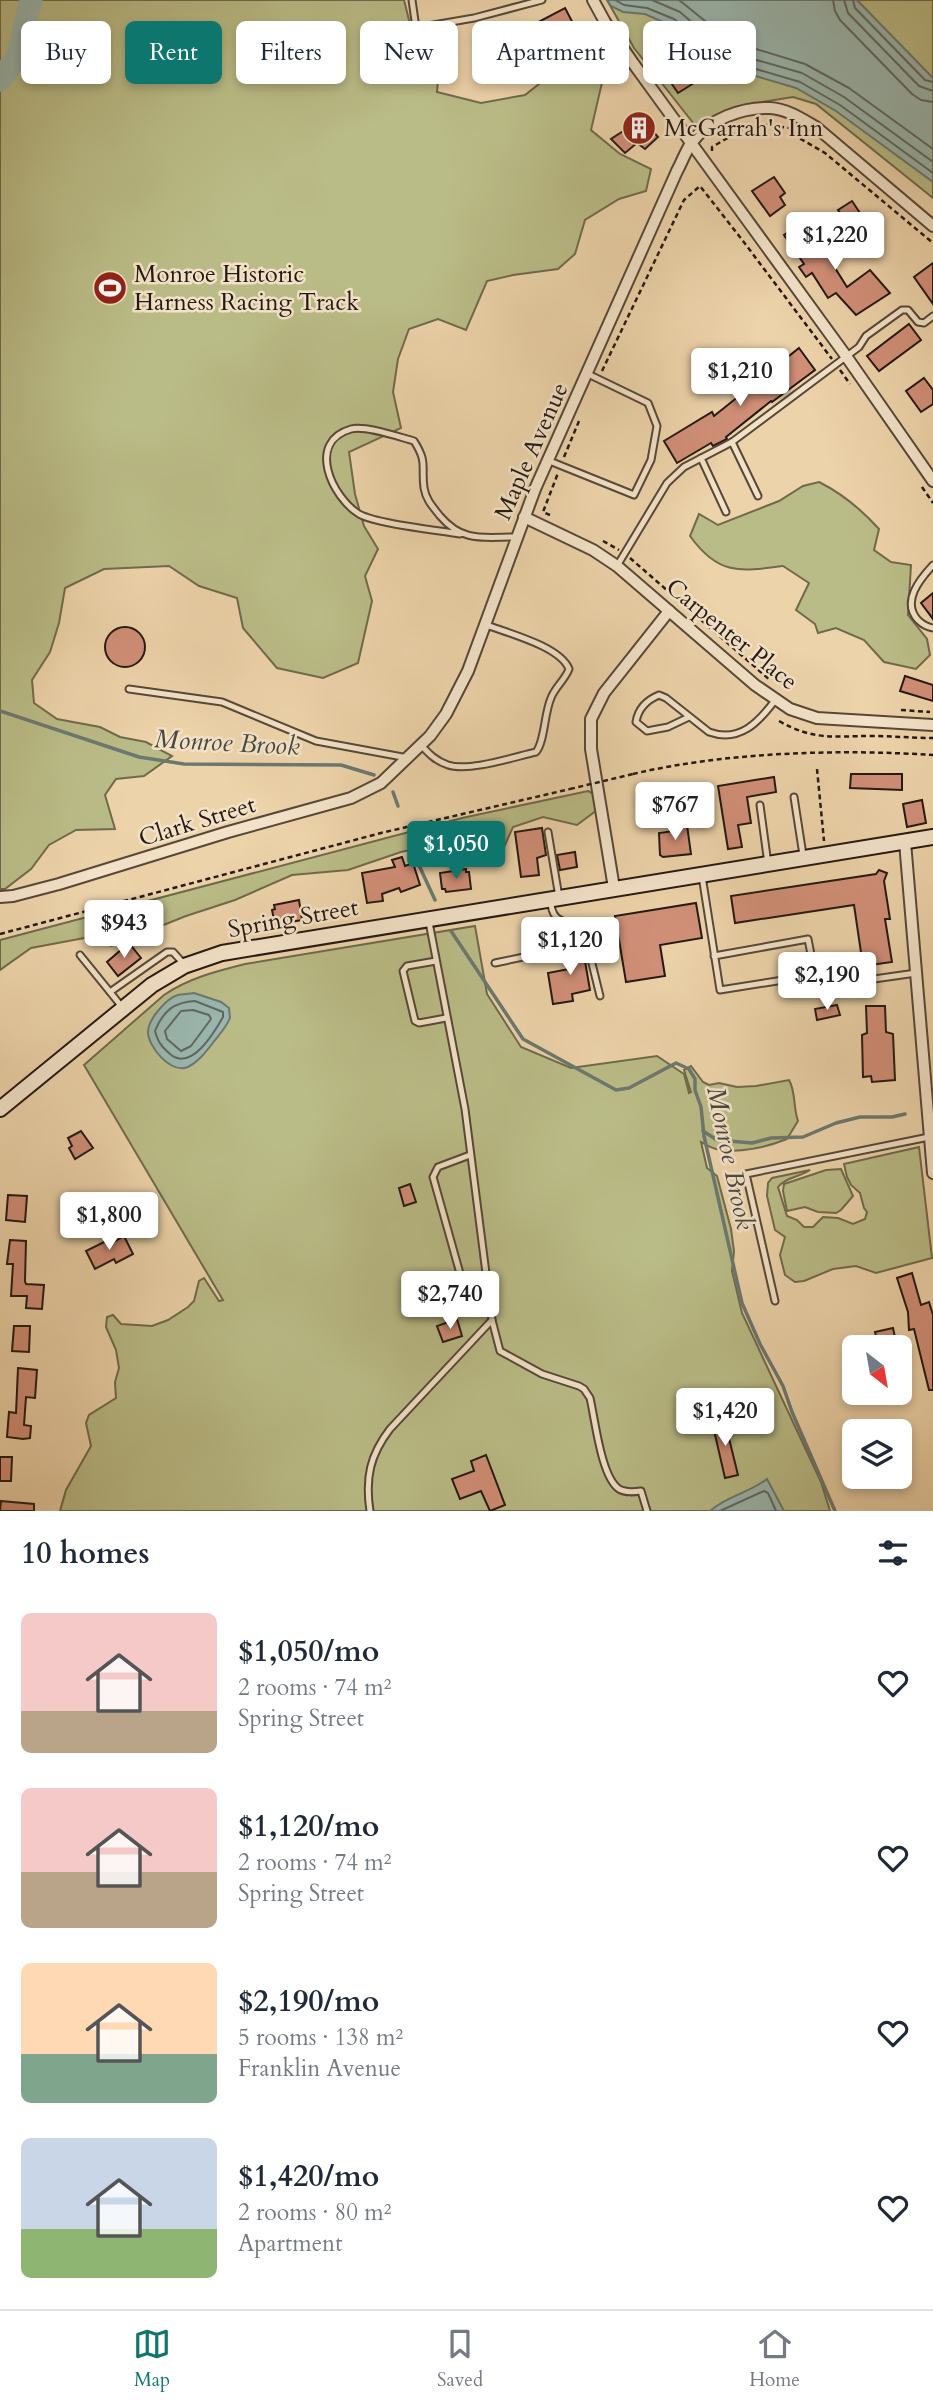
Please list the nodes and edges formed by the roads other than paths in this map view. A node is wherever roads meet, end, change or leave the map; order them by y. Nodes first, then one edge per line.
1 (412, 0) edge
2 (542, 0) edge
3 (593, 0) edge
4 (691, 143) junction
5 (933, 226) edge
6 (933, 316) edge
7 (846, 356) junction
8 (588, 374) junction
9 (732, 442) junction
10 (701, 458) junction
11 (547, 460) junction
12 (933, 481) edge
13 (758, 496) dead end
14 (726, 512) dead end
15 (524, 517) junction
16 (460, 534) junction
17 (516, 537) junction
18 (933, 565) edge
19 (617, 566) junction
20 (669, 611) junction
21 (484, 623) junction
22 (933, 628) edge
23 (129, 689) dead end
24 (776, 699) junction
25 (689, 717) junction
26 (933, 724) edge
27 (421, 745) junction
28 (408, 758) junction
29 (398, 768) joint
30 (794, 797) dead end
31 (760, 805) dead end
32 (548, 832) dead end
33 (933, 837) edge
34 (905, 842) junction
35 (803, 858) junction
36 (768, 864) junction
37 (702, 874) junction
38 (614, 888) junction
39 (0, 897) edge
40 (555, 898) junction
41 (428, 919) junction
42 (561, 922) junction
43 (80, 955) dead end
44 (714, 956) junction
45 (436, 961) junction
46 (495, 962) dead end
47 (184, 966) junction
48 (916, 974) junction
49 (815, 975) junction
50 (110, 992) junction
51 (600, 996) dead end
52 (123, 1008) junction
53 (446, 1018) junction
54 (0, 1109) edge
55 (929, 1137) junction
56 (470, 1156) junction
57 (933, 1173) edge
58 (487, 1279) junction
59 (775, 1301) dead end
60 (492, 1320) junction
61 (369, 1511) edge
62 (647, 1511) edge

1 - 2 lane
3 - 4 street
4 - 5 street
4 - 7 street
4 - 8 street, Maple Avenue
6 - 7 lane
7 - 9 lane
7 - 12 street
8 - 11 street, Maple Avenue
8 - 11 lane
9 - 10 lane
9 - 13 lane
10 - 14 lane
10 - 19 lane
11 - 15 street, Maple Avenue
15 - 17 street, Maple Avenue
15 - 19 street, Carpenter Place
16 - 16 lane
16 - 17 lane
17 - 21 street, Maple Avenue
18 - 22 lane
19 - 20 street, Carpenter Place
20 - 24 street, Carpenter Place
20 - 38 street
21 - 27 street, Maple Avenue
21 - 27 lane
23 - 28 lane
24 - 25 lane
24 - 26 street, Carpenter Place
25 - 25 lane
27 - 28 street, Maple Avenue
28 - 29 street, Maple Avenue
29 - 39 street, Clark Street
30 - 35 lane
31 - 36 lane
32 - 40 lane
33 - 34 street, Spring Street
34 - 35 street, Spring Street
34 - 48 street
35 - 36 street, Spring Street
36 - 37 street, Spring Street
37 - 38 street, Spring Street
37 - 44 lane
38 - 40 street, Spring Street
40 - 41 street, Spring Street
40 - 42 lane
41 - 45 lane
41 - 47 street, Spring Street
42 - 46 lane
42 - 51 lane
43 - 50 lane
44 - 49 lane
44 - 49 lane
45 - 53 lane
45 - 53 lane
47 - 50 lane
47 - 52 street, Spring Street
48 - 49 lane
48 - 55 street
50 - 52 lane
52 - 54 street, Spring Street
53 - 56 lane
55 - 57 street
55 - 59 lane
56 - 58 lane
56 - 58 lane
58 - 60 lane
60 - 61 lane
60 - 62 lane

